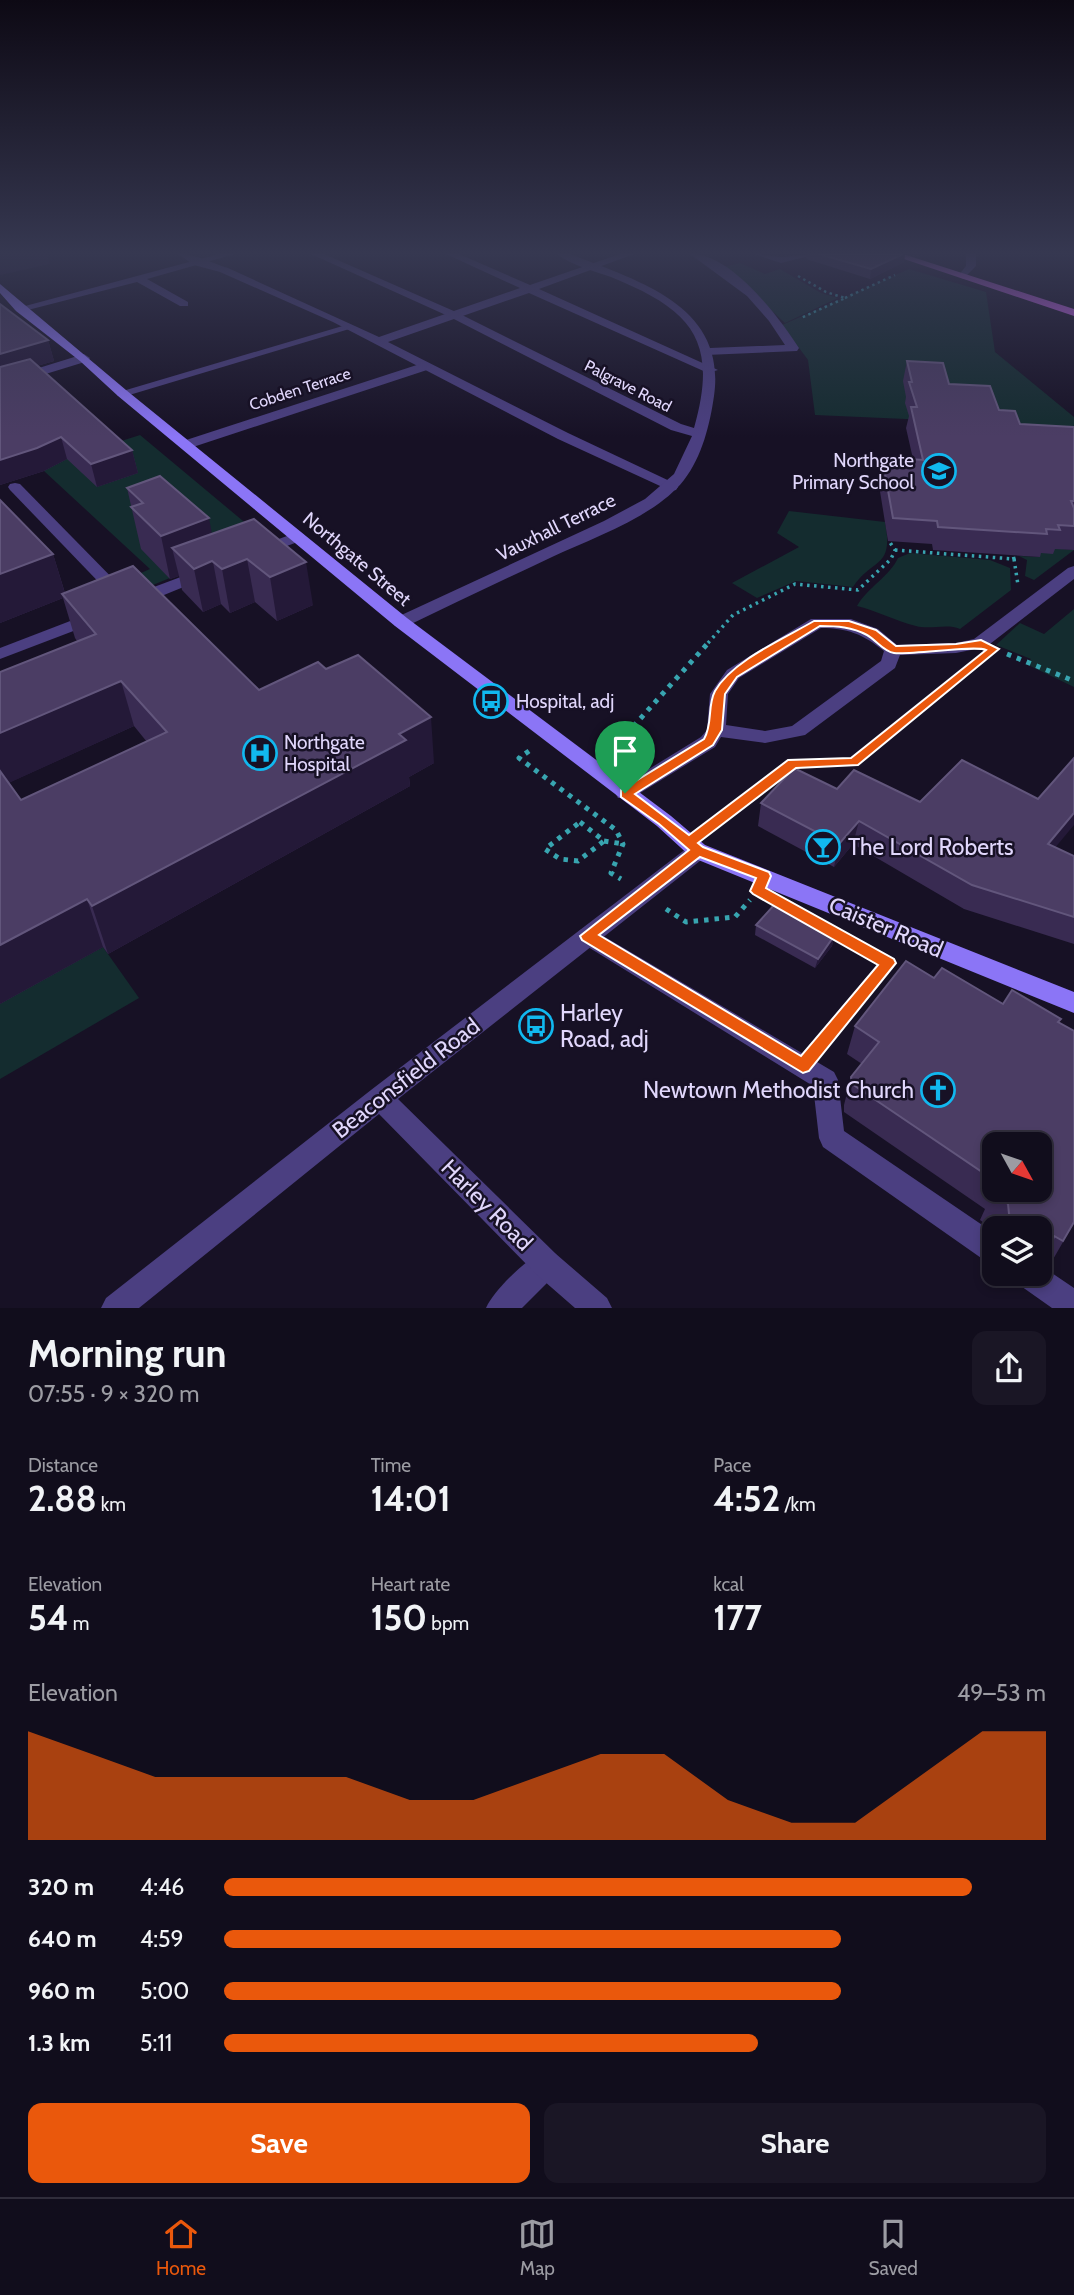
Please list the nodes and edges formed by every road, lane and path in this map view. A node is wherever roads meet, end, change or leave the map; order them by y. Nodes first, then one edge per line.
1 (28, 315) edge
2 (324, 315) edge
3 (449, 315) edge
4 (454, 315) edge
5 (591, 315) edge
6 (685, 315) edge
7 (772, 315) edge
8 (807, 315) edge
9 (350, 327) junction
10 (781, 327) junction
11 (379, 341) junction
12 (709, 352) junction
13 (83, 358) junction
14 (426, 366) junction
15 (712, 370) junction
16 (0, 384) edge
17 (122, 393) junction
18 (699, 434) junction
19 (185, 445) junction
20 (15, 487) dead end
21 (671, 487) junction
22 (298, 537) junction
23 (895, 550) dead end
24 (249, 555) edge
25 (1013, 555) edge
26 (213, 570) edge
27 (1074, 571) edge
28 (115, 608) junction
29 (401, 622) junction
30 (987, 646) junction
31 (893, 650) junction
32 (0, 654) edge
33 (1074, 681) edge
34 (716, 730) junction
35 (551, 738) junction
36 (625, 793) junction
37 (604, 841) junction
38 (624, 844) junction
39 (693, 847) junction
40 (764, 876) junction
41 (641, 893) junction
42 (588, 936) junction
43 (853, 943) dead end
44 (1074, 1003) edge
45 (803, 1066) junction
46 (380, 1098) junction
47 (982, 1242) edge
48 (545, 1264) junction
49 (1045, 1286) edge
50 (1074, 1306) edge
51 (116, 1308) edge
52 (501, 1308) edge
53 (597, 1308) edge

1 - 13 street, Northgate Street
2 - 9 street
3 - 11 street
4 - 18 street, Palgrave Road
5 - 15 street
6 - 12 street, Vauxhall Terrace
7 - 10 street
8 - 10 path
9 - 11 street
9 - 17 street
10 - 12 street
11 - 14 street
12 - 15 street, Vauxhall Terrace
13 - 16 street
13 - 17 street, Northgate Street
14 - 19 street, Cobden Terrace
14 - 21 street
15 - 18 street, Vauxhall Terrace
17 - 19 street, Northgate Street
18 - 21 street, Vauxhall Terrace
19 - 22 street, Northgate Street
20 - 28 street
21 - 29 street, Vauxhall Terrace
22 - 24 street
22 - 29 street, Northgate Street
23 - 25 path
26 - 28 street
27 - 30 street
28 - 32 street
29 - 35 street, Northgate Street
30 - 31 street
30 - 33 path
30 - 39 path
31 - 34 street
31 - 34 street
34 - 36 street
35 - 36 street, Northgate Street
35 - 38 path
36 - 39 street, Northgate Street
37 - 37 path
37 - 38 path
38 - 41 path
39 - 40 street, Caister Road
39 - 41 street, Beaconsfield Road
40 - 41 path
40 - 44 street, Caister Road
41 - 42 street, Beaconsfield Road
42 - 45 street
42 - 46 street, Beaconsfield Road
43 - 45 path
45 - 47 street
46 - 48 street, Harley Road
46 - 51 street, Beaconsfield Road
48 - 52 street
48 - 53 street, Harley Road
49 - 50 street

